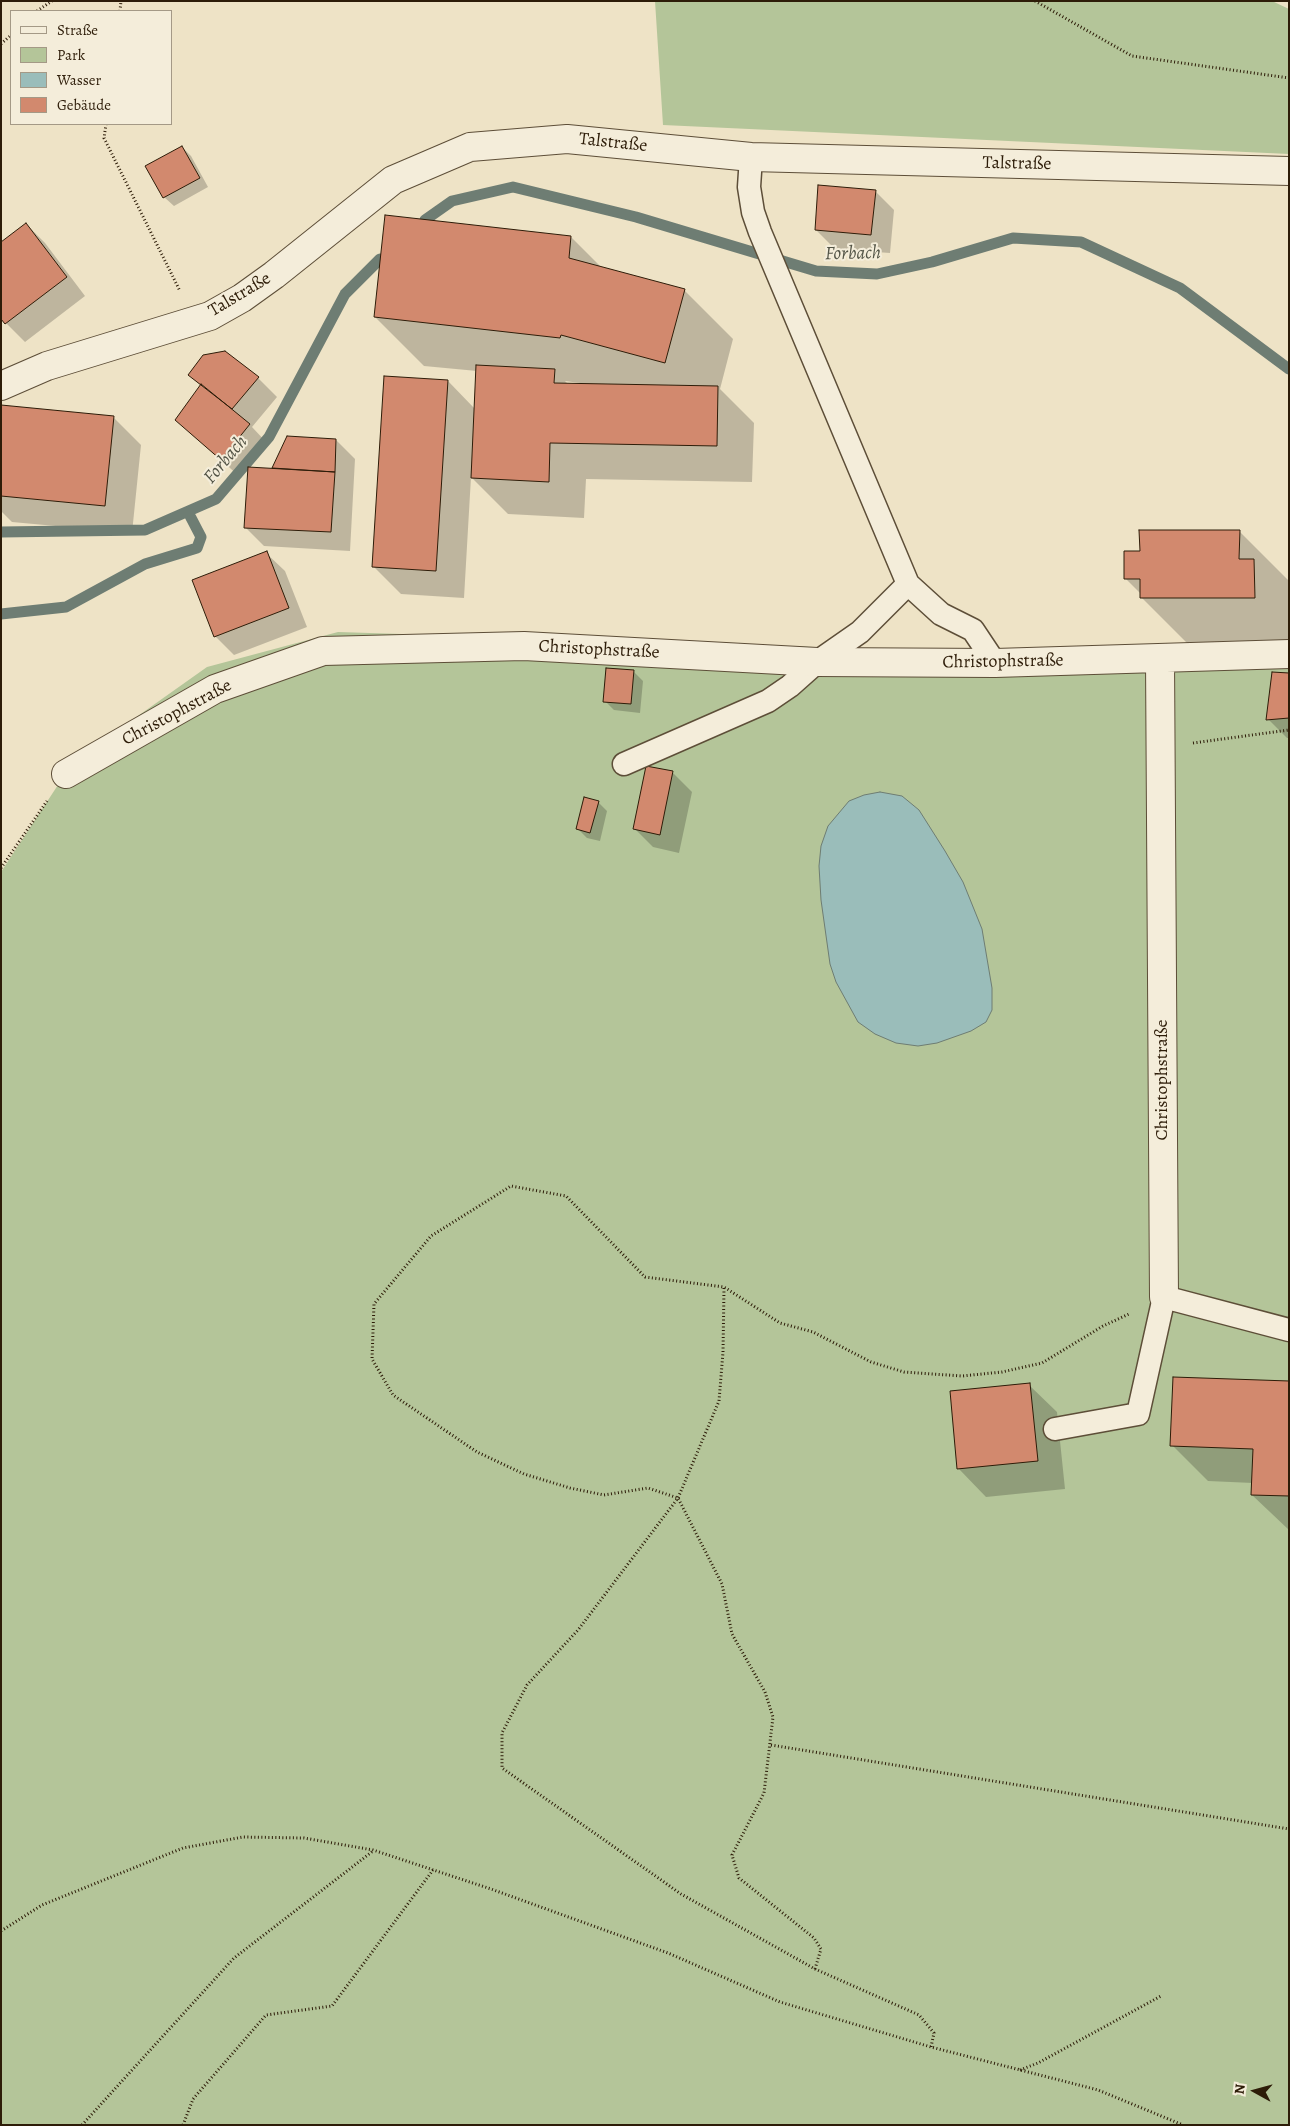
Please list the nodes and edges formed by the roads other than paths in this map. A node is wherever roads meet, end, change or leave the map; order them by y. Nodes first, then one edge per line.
1 (751, 157) junction
2 (1289, 171) edge
3 (1, 386) edge
4 (908, 584) junction
5 (1289, 654) edge
6 (1160, 659) junction
7 (817, 662) junction
8 (995, 663) junction
9 (624, 764) dead end
10 (66, 774) road end
11 (1164, 1297) junction
12 (1289, 1330) edge
13 (1055, 1429) dead end

1 - 2 street, Talstraße
1 - 3 street, Talstraße
1 - 4 lane
4 - 7 lane
4 - 8 lane
5 - 6 street, Christophstraße
6 - 8 street, Christophstraße
6 - 11 street, Christophstraße
7 - 8 street, Christophstraße
7 - 9 lane
7 - 10 street, Christophstraße
11 - 12 lane
11 - 13 lane, Christophstraße

